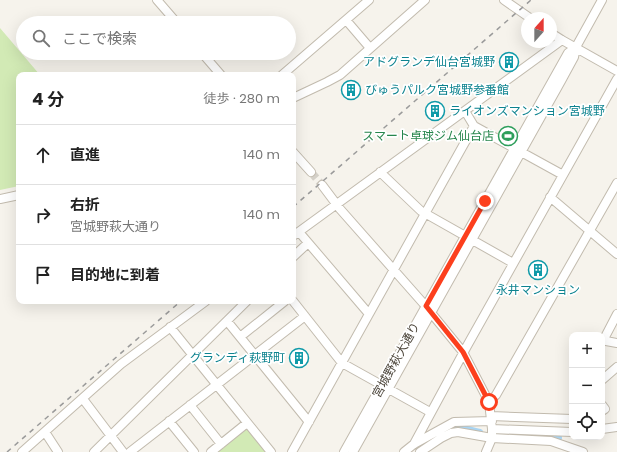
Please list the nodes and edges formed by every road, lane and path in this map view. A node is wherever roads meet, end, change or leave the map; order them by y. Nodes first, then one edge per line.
1 (157, 0) edge
2 (369, 0) edge
3 (425, 0) edge
4 (504, 0) edge
5 (602, 0) edge
6 (521, 12) edge
7 (171, 16) edge
8 (346, 20) junction
9 (557, 37) edge
10 (562, 40) junction
11 (576, 47) junction
12 (370, 48) junction
13 (208, 60) edge
14 (617, 71) edge
15 (218, 72) edge
16 (285, 72) edge
17 (617, 79) edge
18 (296, 97) edge
19 (465, 111) junction
20 (474, 126) junction
21 (518, 150) junction
22 (296, 155) edge
23 (311, 172) tunnel mouth
24 (380, 172) junction
25 (563, 175) junction
26 (617, 183) edge
27 (322, 185) tunnel mouth
28 (16, 196) edge
29 (550, 197) junction
30 (0, 199) edge
31 (337, 204) junction
32 (426, 214) junction
33 (589, 230) junction
34 (296, 234) edge
35 (469, 238) junction
36 (308, 243) junction
37 (296, 254) edge
38 (617, 254) edge
39 (513, 263) junction
40 (395, 270) junction
41 (202, 304) edge
42 (244, 304) edge
43 (281, 304) edge
44 (295, 304) edge
45 (429, 310) junction
46 (369, 314) junction
47 (617, 314) edge
48 (305, 316) junction
49 (227, 321) junction
50 (614, 324) edge
51 (170, 327) junction
52 (240, 337) junction
53 (617, 343) edge
54 (463, 352) junction
55 (192, 355) junction
56 (254, 355) junction
57 (342, 363) junction
58 (617, 367) edge
59 (605, 377) edge
60 (216, 384) junction
61 (385, 387) junction
62 (83, 399) junction
63 (489, 402) junction
64 (190, 405) junction
65 (430, 412) junction
66 (569, 419) edge
67 (169, 421) junction
68 (309, 422) junction
69 (248, 423) junction
70 (492, 424) junction
71 (617, 427) edge
72 (605, 429) edge
73 (45, 432) junction
74 (569, 432) edge
75 (111, 435) junction
76 (492, 438) junction
77 (221, 444) junction
78 (414, 444) junction
79 (570, 449) edge
80 (25, 451) edge
81 (58, 452) edge
82 (94, 452) edge
83 (123, 452) edge
84 (130, 452) edge
85 (194, 452) edge
86 (212, 452) edge
87 (271, 452) edge
88 (292, 452) edge
89 (344, 452) edge
90 (353, 452) edge
91 (404, 452) edge
92 (420, 452) edge
93 (486, 452) edge
94 (583, 452) edge

1 - 7 street
2 - 8 street
3 - 12 street
4 - 6 street
5 - 11 street, 宮城野萩大通り
8 - 12 street
8 - 16 street
9 - 10 street
10 - 11 street
10 - 19 street
11 - 14 street
11 - 21 street, 宮城野萩大通り
12 - 18 street
13 - 15 street
17 - 25 street
19 - 20 street
19 - 24 street
20 - 21 street
20 - 32 street
21 - 25 street
21 - 35 street, 宮城野萩大通り
22 - 23 street
24 - 31 street
24 - 32 street
25 - 29 street
26 - 33 street
27 - 31 street
28 - 30 street
29 - 33 street
29 - 39 street
31 - 34 street
31 - 40 street
32 - 35 street
32 - 40 street
33 - 38 street
33 - 63 street
34 - 36 street
35 - 39 street
35 - 45 street, 宮城野萩大通り
36 - 37 street
36 - 46 street
39 - 54 street
40 - 45 street
40 - 46 street
41 - 51 street
42 - 49 street
43 - 52 street
44 - 48 street
45 - 54 street
45 - 61 street, 宮城野萩大通り
46 - 57 street
47 - 50 street
48 - 56 street
48 - 57 street
49 - 52 street
49 - 55 street
50 - 53 street
51 - 55 street
51 - 62 street
52 - 56 street
54 - 63 street
54 - 65 street
55 - 60 street
55 - 75 street
56 - 60 street
56 - 68 street
57 - 61 street
57 - 68 street
58 - 59 street
60 - 64 street
60 - 69 street
61 - 65 street
61 - 89 street, 宮城野萩大通り
61 - 90 street, 宮城野萩大通り
62 - 73 street
62 - 75 street
63 - 70 street
64 - 67 street
64 - 77 street
65 - 78 street
66 - 70 street
67 - 84 street
67 - 85 street
68 - 88 street
69 - 77 street
69 - 87 street
70 - 74 street
70 - 76 street
70 - 78 street
71 - 72 street
73 - 80 street
73 - 81 street
75 - 82 street
75 - 83 street
76 - 79 street
76 - 92 street
76 - 93 street
77 - 86 street
78 - 91 street
79 - 94 street

